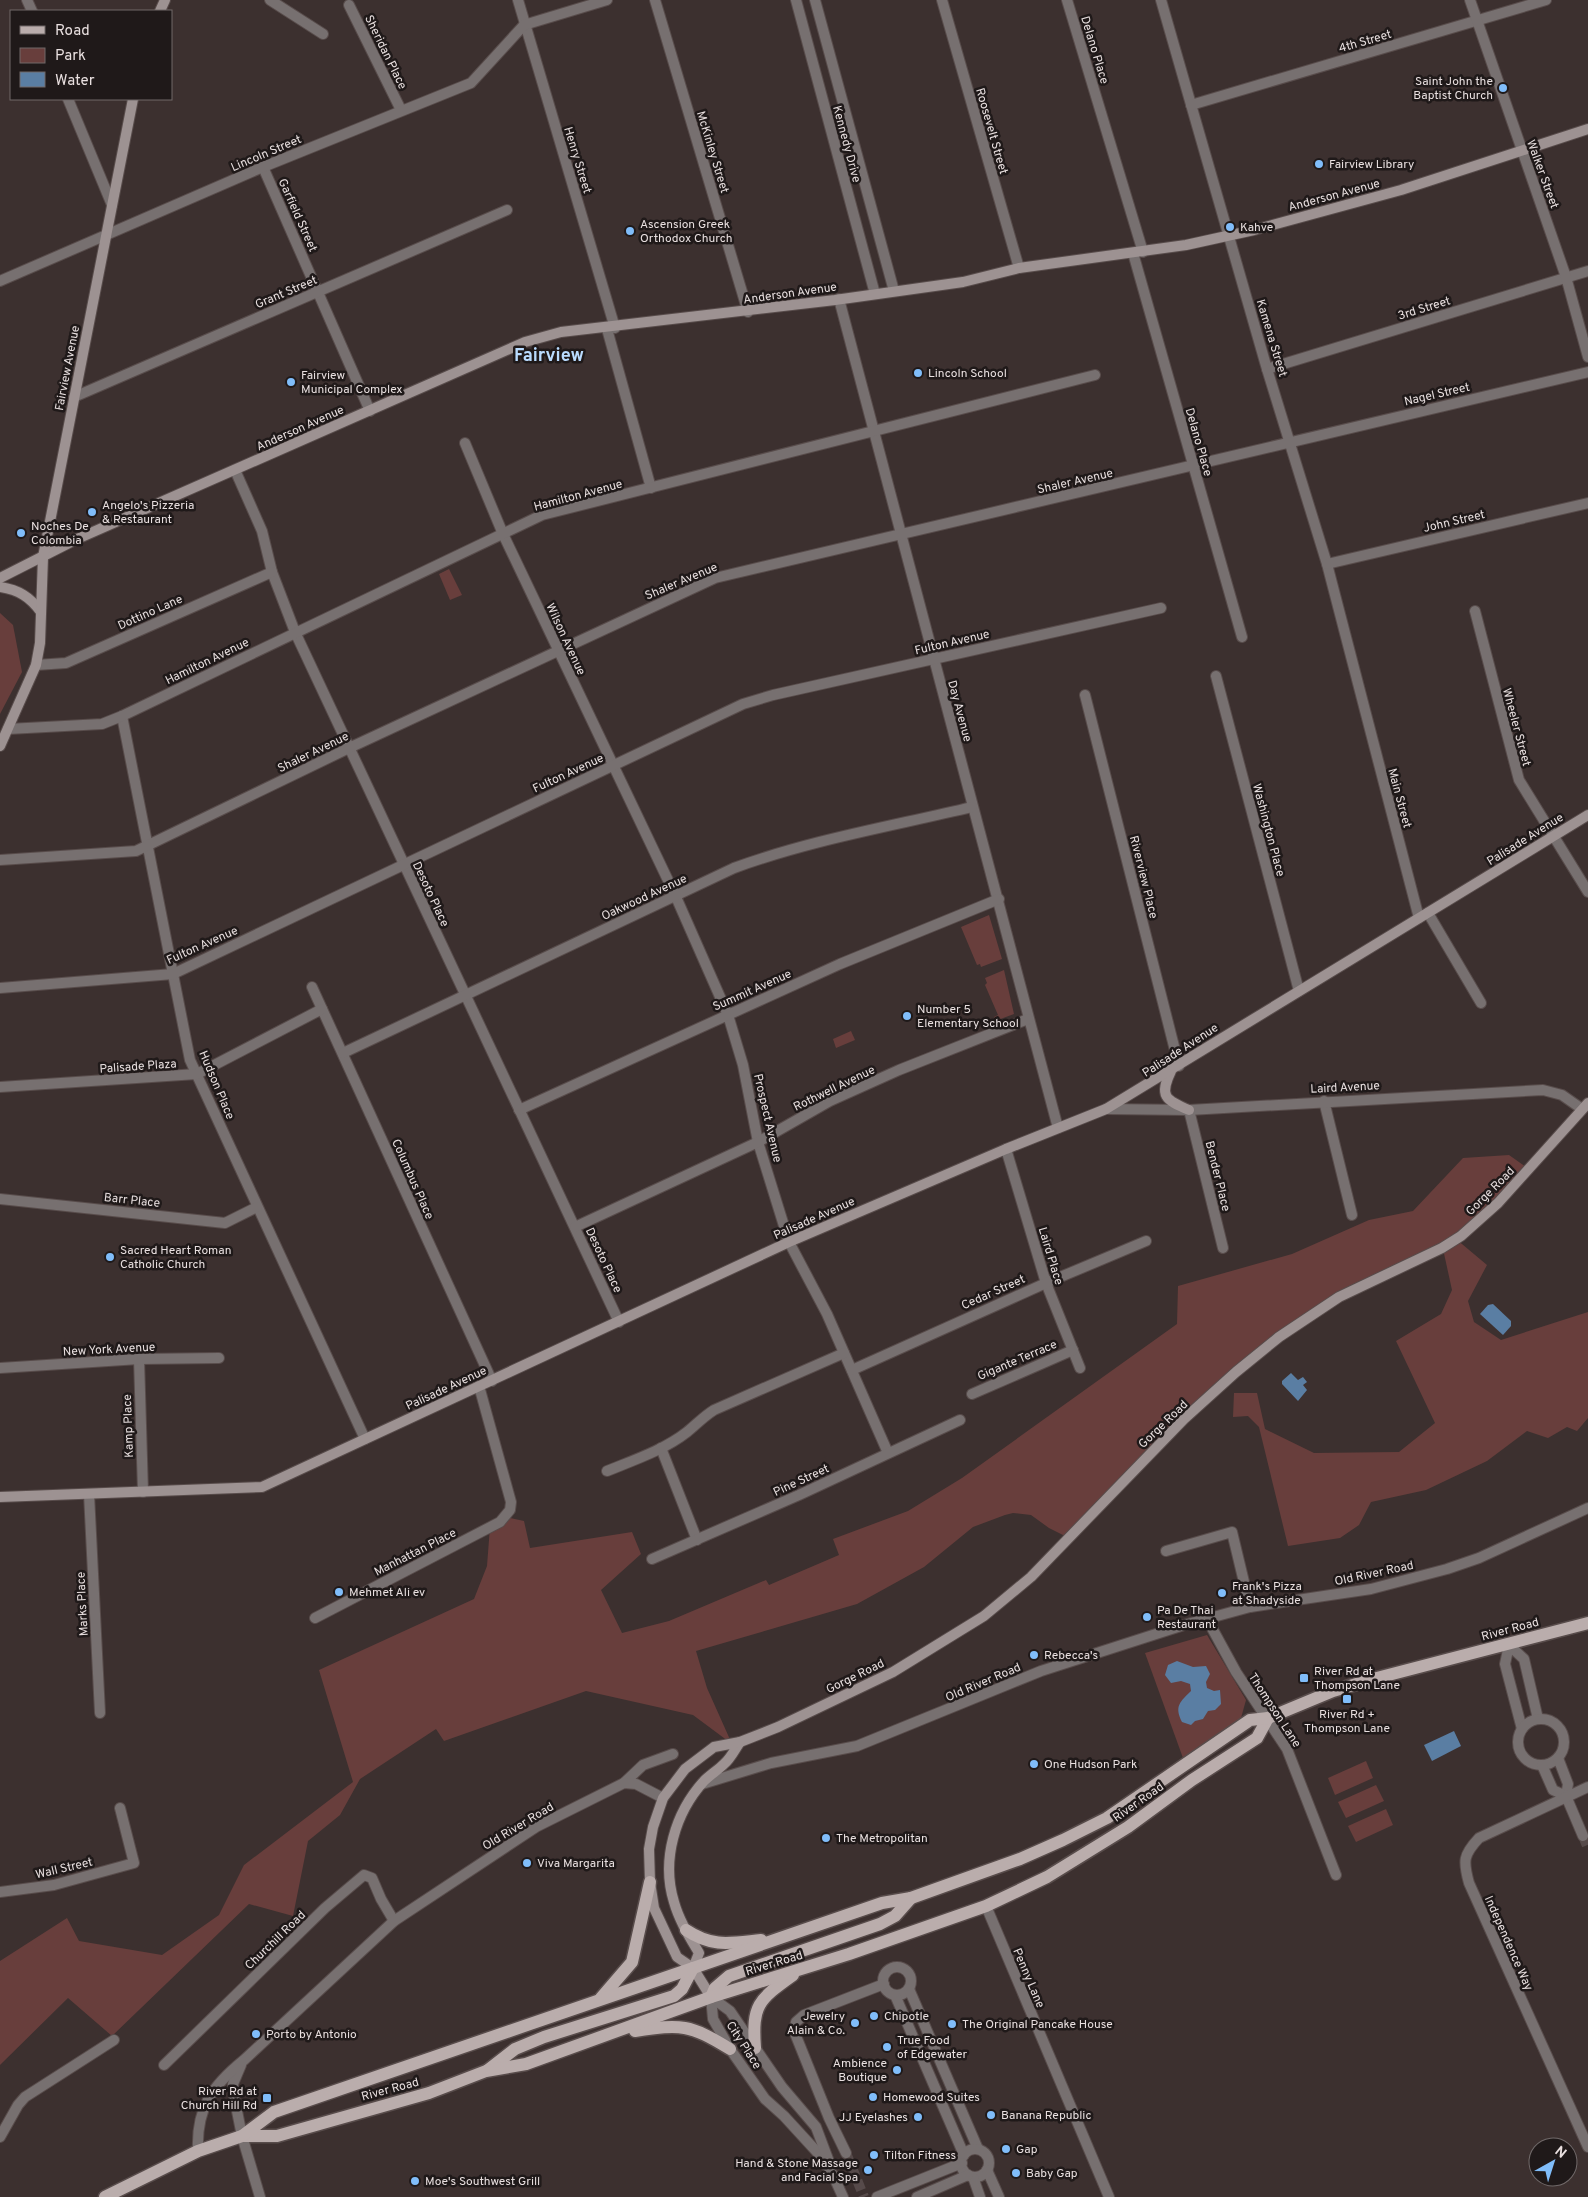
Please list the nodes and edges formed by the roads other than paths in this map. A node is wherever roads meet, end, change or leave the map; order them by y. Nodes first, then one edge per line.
1 (270, 0) edge
2 (518, 0) edge
3 (607, 0) edge
4 (655, 0) edge
5 (796, 0) edge
6 (815, 0) edge
7 (942, 0) edge
8 (1067, 0) edge
9 (1160, 0) edge
10 (1470, 0) edge
11 (1546, 0) edge
12 (349, 5) dead end
13 (1476, 22) junction
14 (524, 25) junction
15 (323, 34) dead end
16 (826, 42) junction
17 (808, 47) junction
18 (68, 100) edge
19 (132, 100) edge
20 (1191, 105) junction
21 (401, 110) junction
22 (846, 117) junction
23 (829, 123) junction
24 (1588, 128) edge
25 (1521, 150) junction
26 (263, 168) junction
27 (868, 199) junction
28 (112, 205) junction
29 (850, 205) junction
30 (507, 210) dead end
31 (106, 235) junction
32 (1229, 236) junction
33 (1138, 252) junction
34 (1019, 268) junction
35 (1588, 271) edge
36 (1566, 277) junction
37 (1, 280) edge
38 (894, 291) junction
39 (318, 292) junction
40 (874, 294) junction
41 (839, 299) junction
42 (748, 312) junction
43 (611, 328) junction
44 (1588, 357) edge
45 (1267, 369) junction
46 (1588, 372) edge
47 (1095, 375) dead end
48 (74, 397) junction
49 (370, 410) junction
50 (874, 431) junction
51 (1291, 441) junction
52 (465, 443) dead end
53 (1192, 466) junction
54 (236, 470) junction
55 (651, 488) junction
56 (1588, 503) edge
57 (503, 534) junction
58 (901, 534) junction
59 (43, 557) junction
60 (1327, 564) junction
61 (272, 572) junction
62 (0, 578) edge
63 (0, 587) edge
64 (1161, 608) dead end
65 (1475, 611) dead end
66 (41, 612) junction
67 (295, 632) junction
68 (1242, 637) dead end
69 (558, 651) junction
70 (934, 659) junction
71 (36, 665) junction
72 (1216, 676) dead end
73 (1357, 684) joint
74 (1085, 695) dead end
75 (122, 716) junction
76 (8, 729) junction
77 (0, 746) edge
78 (349, 748) junction
79 (614, 766) junction
80 (972, 807) junction
81 (1588, 815) edge
82 (1554, 835) junction
83 (650, 844) joint
84 (149, 846) junction
85 (0, 860) edge
86 (403, 864) junction
87 (1588, 892) edge
88 (676, 897) junction
89 (999, 899) junction
90 (1424, 916) junction
91 (173, 974) junction
92 (312, 987) dead end
93 (0, 988) edge
94 (1299, 991) junction
95 (465, 995) junction
96 (1481, 1003) dead end
97 (322, 1009) junction
98 (728, 1015) junction
99 (1028, 1019) junction
100 (343, 1053) junction
101 (1176, 1068) junction
102 (197, 1074) junction
103 (0, 1087) edge
104 (1324, 1101) junction
105 (1585, 1106) edge
106 (1106, 1109) junction
107 (519, 1110) junction
108 (1189, 1110) junction
109 (1058, 1128) junction
110 (758, 1142) junction
111 (1006, 1148) junction
112 (0, 1199) edge
113 (257, 1206) junction
114 (1352, 1215) dead end
115 (574, 1227) junction
116 (1146, 1241) dead end
117 (789, 1242) junction
118 (1223, 1248) dead end
119 (1046, 1283) junction
120 (619, 1322) junction
121 (1073, 1350) junction
122 (844, 1353) junction
123 (219, 1358) dead end
124 (139, 1360) junction
125 (0, 1368) edge
126 (1080, 1368) dead end
127 (852, 1370) junction
128 (492, 1381) junction
129 (479, 1386) junction
130 (972, 1394) dead end
131 (960, 1420) dead end
132 (365, 1439) junction
133 (661, 1448) junction
134 (888, 1453) junction
135 (607, 1471) dead end
136 (143, 1492) junction
137 (89, 1494) junction
138 (0, 1497) edge
139 (1588, 1508) edge
140 (697, 1540) junction
141 (1166, 1551) dead end
142 (652, 1559) dead end
143 (1250, 1607) junction
144 (315, 1618) dead end
145 (1207, 1619) junction
146 (1588, 1623) edge
147 (1509, 1645) junction
148 (100, 1713) dead end
149 (1268, 1718) junction
150 (1538, 1719) junction
151 (1522, 1729) junction
152 (740, 1742) junction
153 (673, 1754) dead end
154 (1558, 1758) junction
155 (1542, 1765) junction
156 (624, 1783) junction
157 (702, 1784) junction
158 (1588, 1787) edge
159 (1566, 1796) junction
160 (663, 1798) junction
161 (120, 1808) dead end
162 (1583, 1836) dead end
163 (1336, 1875) dead end
164 (650, 1882) junction
165 (0, 1892) edge
166 (911, 1898) junction
167 (986, 1906) junction
168 (394, 1921) junction
169 (686, 1930) junction
170 (788, 1936) junction
171 (693, 1968) junction
172 (801, 1969) junction
173 (884, 1984) junction
174 (909, 1989) junction
175 (895, 1995) junction
176 (711, 1997) junction
177 (599, 2000) junction
178 (611, 2034) junction
179 (114, 2040) dead end
180 (755, 2048) junction
181 (730, 2049) junction
182 (244, 2060) junction
183 (164, 2065) dead end
184 (486, 2071) junction
185 (242, 2136) junction
186 (0, 2137) edge
187 (1588, 2147) edge
188 (978, 2149) junction
189 (198, 2151) junction
190 (846, 2153) tunnel mouth
191 (963, 2159) junction
192 (987, 2170) junction
193 (833, 2176) junction
194 (971, 2176) junction
195 (105, 2197) edge
196 (260, 2197) edge
197 (843, 2197) edge
198 (877, 2197) edge
199 (917, 2197) edge
200 (980, 2197) edge
201 (999, 2197) edge
202 (1109, 2197) edge

1 - 15 street
2 - 14 street, Henry Street
3 - 14 street
4 - 42 street, McKinley Street
5 - 17 street, Kennedy Drive
6 - 16 street, Kennedy Drive
7 - 34 street, Roosevelt Street
8 - 33 street, Delano Place
9 - 20 street, Kamena Street
10 - 13 street, Walker Street
11 - 13 street, 4th Street
12 - 21 street, Sheridan Place
13 - 20 street, 4th Street
13 - 25 street, Walker Street
14 - 21 street, Lincoln Street
14 - 43 street, Henry Street
16 - 17 street
16 - 22 street, Kennedy Drive
17 - 23 street, Kennedy Drive
18 - 28 street
19 - 28 main road, Fairview Avenue
20 - 32 street, Kamena Street
21 - 26 street, Lincoln Street
22 - 23 street
22 - 27 street, Kennedy Drive
23 - 29 street, Kennedy Drive
24 - 25 main road, Anderson Avenue
25 - 32 main road, Anderson Avenue
25 - 36 street, Walker Street
26 - 31 street, Lincoln Street
26 - 39 street, Garfield Street
27 - 29 street
27 - 38 street, Kennedy Drive
28 - 31 main road, Fairview Avenue
29 - 40 street, Kennedy Drive
30 - 39 street, Grant Street
31 - 37 street, Lincoln Street
31 - 48 main road, Fairview Avenue
32 - 33 main road, Anderson Avenue
32 - 45 street, Kamena Street
33 - 34 main road, Anderson Avenue
33 - 53 street, Delano Place
34 - 38 main road, Anderson Avenue
35 - 36 street, 3rd Street
36 - 44 street, Walker Street
36 - 45 street, 3rd Street
38 - 40 main road, Anderson Avenue
39 - 48 street, Grant Street
39 - 49 street, Garfield Street
40 - 41 main road, Anderson Avenue
41 - 42 main road, Anderson Avenue
41 - 50 street, Day Avenue
42 - 43 main road, Anderson Avenue
43 - 49 main road, Anderson Avenue
43 - 55 street, Henry Street
45 - 51 street, Kamena Street
46 - 51 street, Nagel Street
47 - 50 street, Hamilton Avenue
48 - 59 main road, Fairview Avenue
49 - 54 main road, Anderson Avenue
50 - 55 street, Hamilton Avenue
50 - 58 street, Day Avenue
51 - 53 street, Shaler Avenue
51 - 60 street, Kamena Street
52 - 57 street, Wilson Avenue
53 - 58 street, Shaler Avenue
53 - 68 street, Delano Place
54 - 59 main road, Anderson Avenue
54 - 61 street, Desoto Place
55 - 57 street, Hamilton Avenue
56 - 60 street, John Street
57 - 67 street, Hamilton Avenue
57 - 69 street, Wilson Avenue
58 - 69 street, Shaler Avenue
58 - 70 street, Day Avenue
59 - 62 main road, Anderson Avenue
59 - 66 main road, Fairview Avenue
60 - 73 street, Kamena Street
61 - 67 street, Desoto Place
61 - 71 street, Dottino Lane
63 - 66 main road
64 - 70 street, Fulton Avenue
65 - 82 street, Wheeler Street
66 - 71 main road, Fairview Avenue
67 - 75 street, Hamilton Avenue
67 - 78 street, Desoto Place
69 - 78 street, Shaler Avenue
69 - 79 street, Wilson Avenue
70 - 79 street, Fulton Avenue
70 - 80 street, Day Avenue
71 - 76 main road, Fairview Avenue
72 - 94 street, Washington Place
73 - 90 street, Main Street
74 - 101 street, Riverview Place
75 - 76 street, Hamilton Avenue
75 - 84 street, Hudson Place
76 - 77 main road, Fairview Avenue
78 - 84 street, Shaler Avenue
78 - 86 street, Desoto Place
79 - 83 street, Wilson Avenue
79 - 86 street, Fulton Avenue
80 - 88 street, Oakwood Avenue
80 - 89 street, Day Avenue
81 - 82 main road, Palisade Avenue
82 - 87 street, Wheeler Street
82 - 90 main road, Palisade Avenue
83 - 88 street, Prospect Avenue
84 - 85 street, Shaler Avenue
84 - 91 street, Hudson Place
86 - 91 street, Fulton Avenue
86 - 95 street, Desoto Place
88 - 95 street, Oakwood Avenue
88 - 98 street, Prospect Avenue
89 - 98 street, Summit Avenue
89 - 99 street, Day Avenue
90 - 94 main road, Palisade Avenue
90 - 96 street, Main Street
91 - 93 street, Fulton Avenue
91 - 102 street, Hudson Place
92 - 97 street, Columbus Place
94 - 101 main road, Palisade Avenue
95 - 100 street, Oakwood Avenue
95 - 107 street, Desoto Place
97 - 100 street, Columbus Place
97 - 102 street, Palisade Plaza
98 - 107 street, Summit Avenue
98 - 110 street, Prospect Avenue
99 - 109 street, Day Avenue
99 - 110 street, Rothwell Avenue
100 - 128 street, Columbus Place
101 - 106 main road, Palisade Avenue
101 - 108 main road
102 - 103 street, Palisade Plaza
102 - 113 street, Hudson Place
104 - 105 street, Laird Avenue
104 - 108 street, Laird Avenue
104 - 114 street
105 - 152 main road, Gorge Road
106 - 108 street, Laird Avenue
106 - 109 main road, Palisade Avenue
107 - 115 street, Desoto Place
108 - 118 street, Bender Place
109 - 111 main road, Palisade Avenue
110 - 115 street, Rothwell Avenue
110 - 117 street, Prospect Avenue
111 - 117 main road, Palisade Avenue
111 - 119 street, Laird Place
112 - 113 street, Barr Place
113 - 132 street, Hudson Place
115 - 120 street, Desoto Place
116 - 119 street, Cedar Street
117 - 120 main road, Palisade Avenue
117 - 122 street, Prospect Avenue
119 - 121 street, Laird Place
119 - 127 street, Cedar Street
120 - 128 main road, Palisade Avenue
121 - 126 street, Laird Place
121 - 130 street, Gigante Terrace
122 - 127 street, Prospect Avenue
122 - 133 street
123 - 124 street, New York Avenue
124 - 125 street, New York Avenue
124 - 136 street, Kamp Place
127 - 134 street, Prospect Avenue
128 - 129 main road, Palisade Avenue
129 - 132 main road, Palisade Avenue
129 - 144 street, Manhattan Place
131 - 134 street, Pine Street
132 - 136 main road, Palisade Avenue
133 - 135 street
133 - 140 street
134 - 140 street, Pine Street
136 - 137 main road, Palisade Avenue
137 - 138 main road, Palisade Avenue
137 - 148 street, Marks Place
139 - 143 street, Old River Road
140 - 142 street, Pine Street
141 - 143 street
143 - 145 street, Old River Road
145 - 149 street, Thompson Lane
145 - 157 street, Old River Road
146 - 147 main road, River Road
147 - 149 main road, River Road
147 - 150 street
147 - 151 street
149 - 163 street, Thompson Lane
149 - 166 main road, River Road
149 - 167 main road, River Road
150 - 151 street
150 - 154 street
151 - 155 street
152 - 157 main road
152 - 160 main road, Gorge Road
153 - 156 street, Old River Road
154 - 155 street
154 - 159 street
155 - 159 street
156 - 160 street
156 - 168 street, Old River Road
157 - 169 main road
158 - 159 street, Independence Way
159 - 162 street
159 - 187 street, Independence Way
160 - 164 main road, Gorge Road
161 - 165 street, Wall Street
164 - 171 main road, Gorge Road
164 - 177 main road
166 - 170 main road, River Road
166 - 176 main road
167 - 172 main road, River Road
167 - 202 street, Penny Lane
168 - 182 street
168 - 183 street, Churchill Road
169 - 170 main road
169 - 171 main road
170 - 171 main road, River Road
171 - 176 main road, Gorge Road
171 - 177 main road, River Road
171 - 184 main road
172 - 176 main road, River Road
172 - 180 main road
173 - 174 street
173 - 175 street
173 - 190 street
174 - 175 street
174 - 188 street
175 - 191 street
176 - 178 main road, River Road
176 - 180 street, City Place
176 - 181 street, City Place
177 - 185 main road, River Road
178 - 181 main road
178 - 184 main road, River Road
179 - 186 street
180 - 193 street, City Place
181 - 193 street, City Place
182 - 185 street
182 - 189 street
184 - 185 main road, River Road
185 - 189 main road, River Road
185 - 196 street
188 - 191 street
188 - 192 street
189 - 195 main road, River Road
191 - 194 street
191 - 198 street
192 - 194 street
192 - 201 street
193 - 197 street, City Place
194 - 199 street
194 - 200 street

